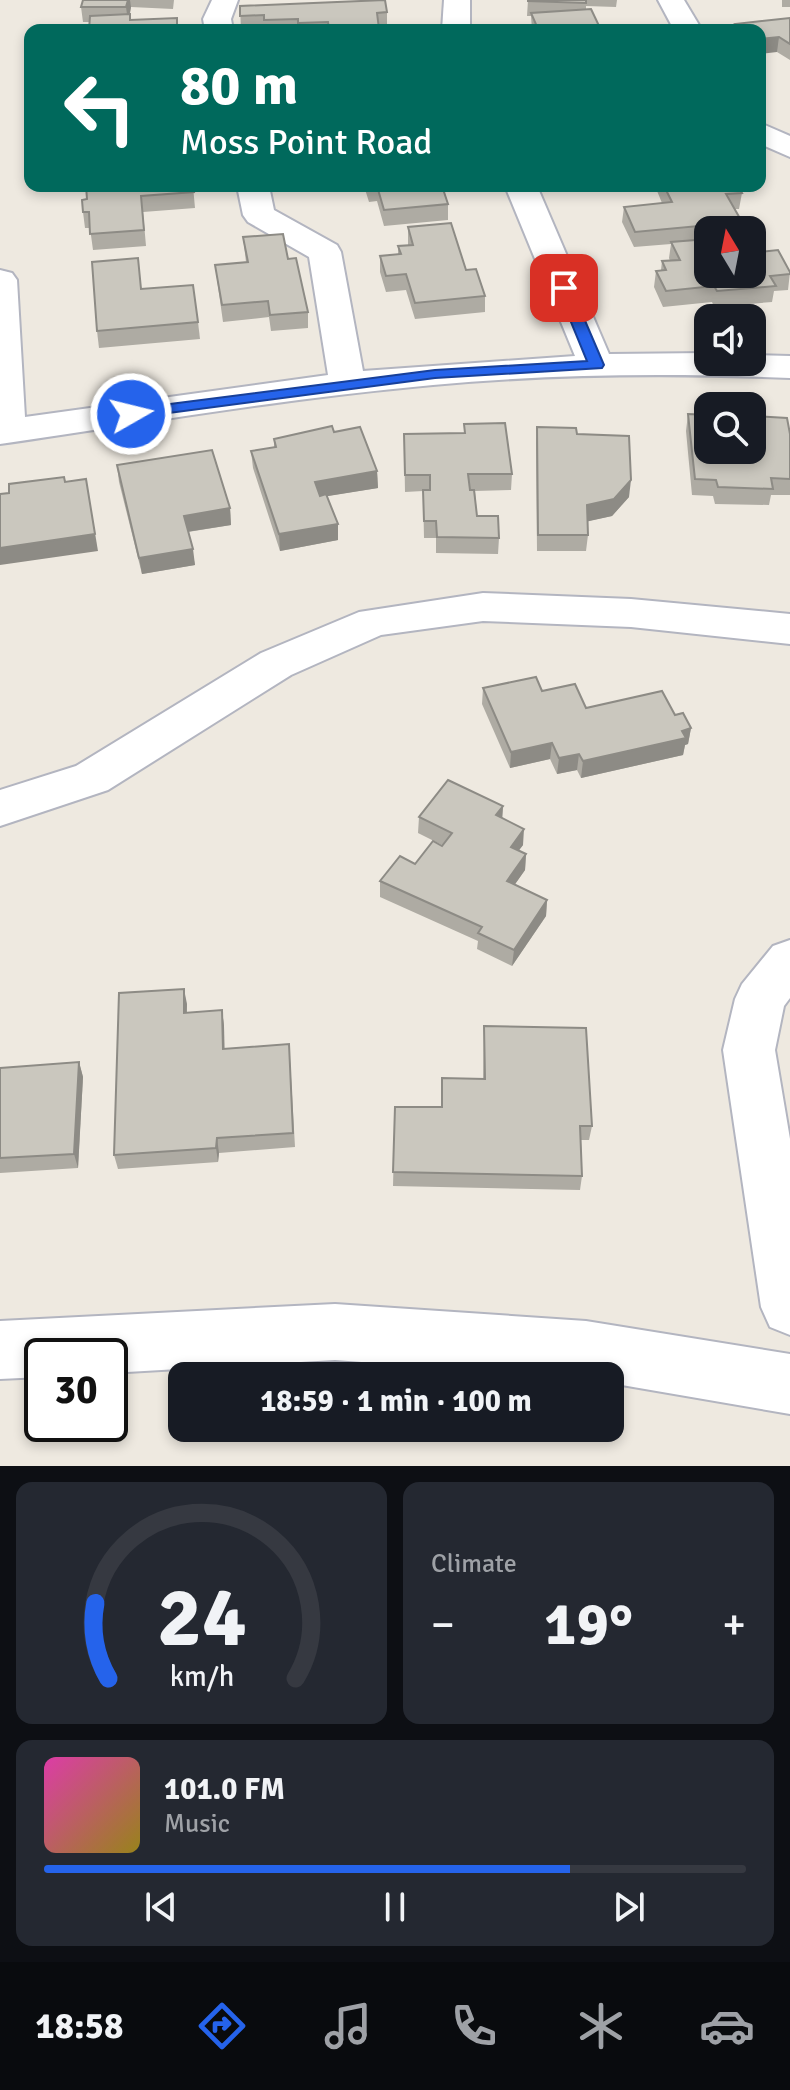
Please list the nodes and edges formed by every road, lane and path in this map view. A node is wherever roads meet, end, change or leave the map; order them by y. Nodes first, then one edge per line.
1 (225, 0) edge
2 (457, 0) edge
3 (671, 0) edge
4 (218, 24) edge
5 (456, 24) edge
6 (685, 24) edge
7 (766, 135) edge
8 (790, 148) edge
9 (254, 192) edge
10 (524, 192) edge
11 (0, 280) edge
12 (596, 365) junction
13 (790, 367) edge
14 (347, 383) junction
15 (4, 432) edge
16 (790, 629) edge
17 (0, 808) edge
18 (790, 961) edge
19 (790, 1307) edge
20 (0, 1350) edge
21 (790, 1384) edge

1 - 4 street
2 - 5 street
3 - 6 street
7 - 8 street
9 - 14 street
10 - 12 street
11 - 15 street
12 - 13 street
12 - 14 street
14 - 15 street
16 - 17 street
18 - 19 street
20 - 21 street

